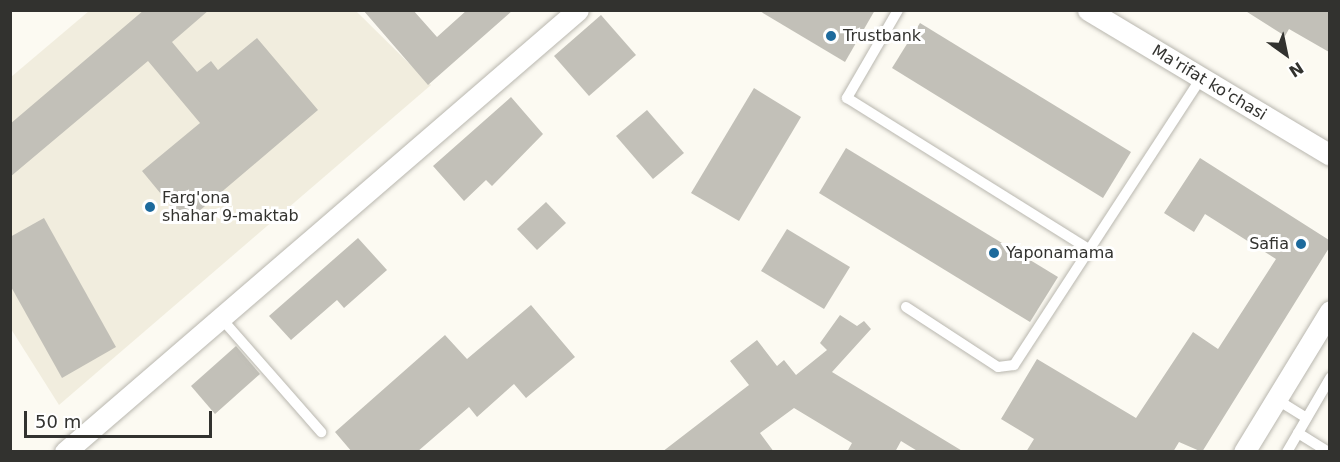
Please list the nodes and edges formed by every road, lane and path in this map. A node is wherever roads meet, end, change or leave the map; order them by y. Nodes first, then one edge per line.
1 (578, 10) edge
2 (898, 10) edge
3 (1088, 10) edge
4 (1201, 78) junction
5 (1329, 155) edge
6 (1090, 250) junction
7 (906, 308) dead end
8 (1329, 311) edge
9 (221, 318) junction
10 (1329, 378) edge
11 (1276, 399) junction
12 (1306, 418) junction
13 (321, 432) dead end
14 (1298, 433) junction
15 (65, 452) edge
16 (1244, 452) edge
17 (1287, 452) edge
18 (1329, 452) edge

1 - 9 street
2 - 6 lane
3 - 4 street, Ma'rifat ko'chasi
4 - 5 street, Ma'rifat ko'chasi
4 - 6 lane
6 - 7 lane
8 - 11 street
9 - 13 lane
9 - 15 street
10 - 12 lane
11 - 12 lane
11 - 16 street
12 - 14 lane
14 - 17 lane
14 - 18 lane

